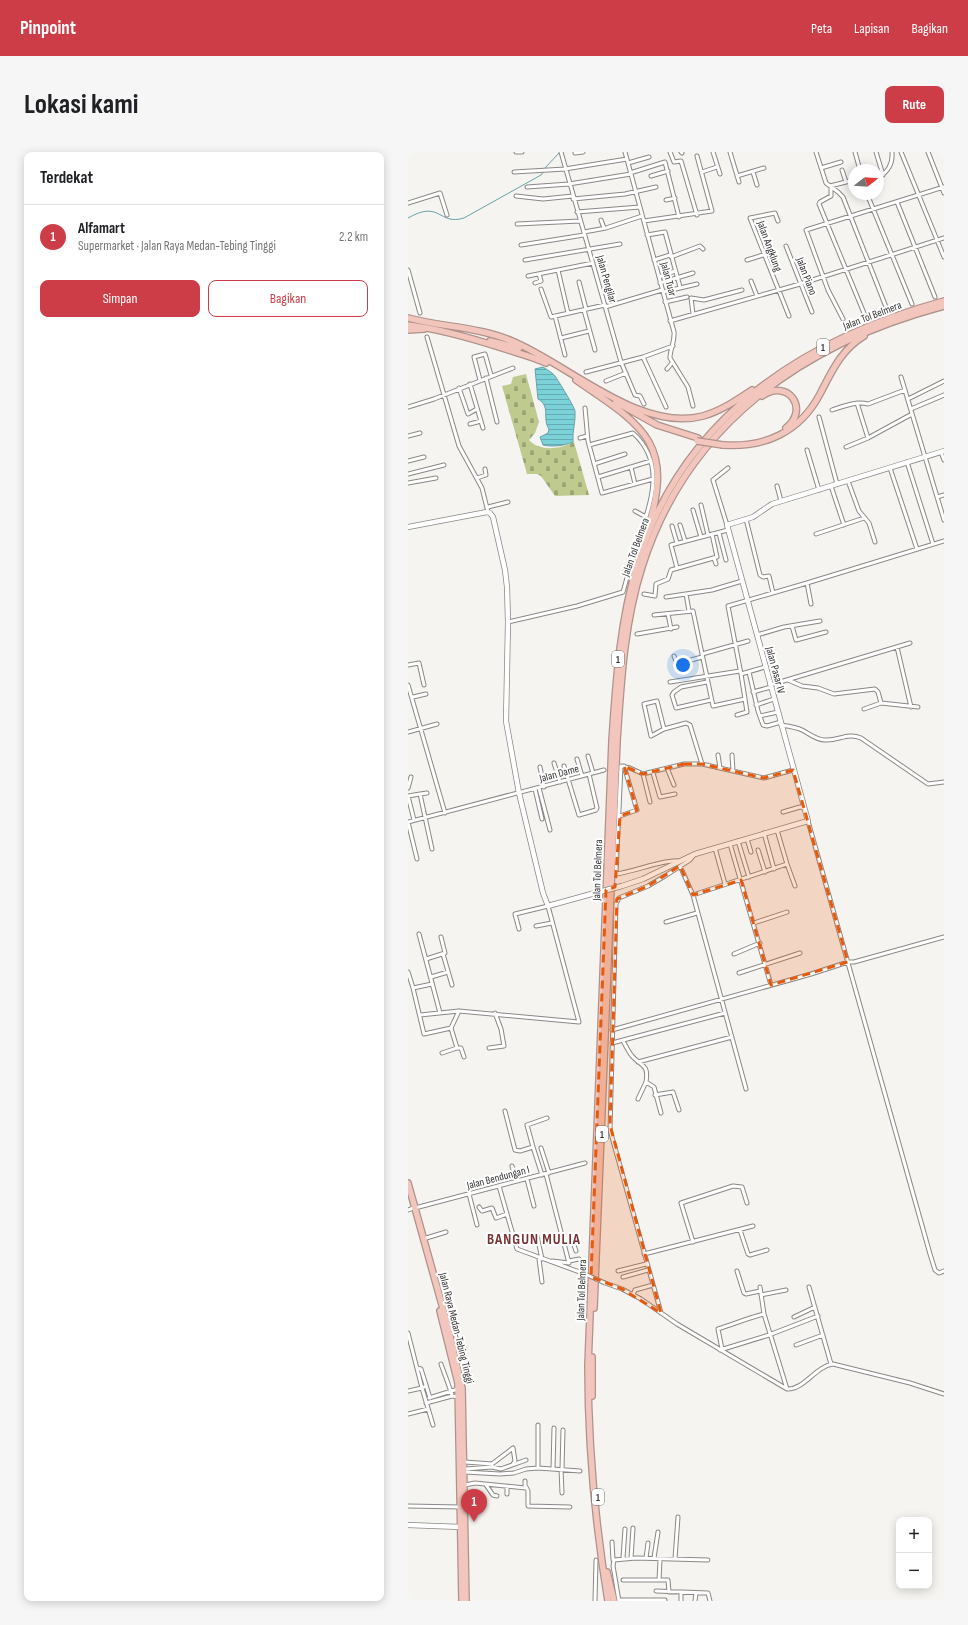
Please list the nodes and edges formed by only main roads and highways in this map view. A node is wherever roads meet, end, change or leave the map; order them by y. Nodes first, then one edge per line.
1 (944, 301) edge
2 (944, 306) edge
3 (408, 318) edge
4 (408, 325) edge
5 (886, 325) junction
6 (436, 329) junction
7 (408, 330) edge
8 (784, 370) junction
9 (571, 373) junction
10 (576, 380) junction
11 (739, 412) junction
12 (697, 440) junction
13 (723, 444) junction
14 (638, 561) junction
15 (408, 1183) edge
16 (408, 1190) edge
17 (412, 1209) edge
18 (590, 1369) junction
19 (462, 1431) junction
20 (462, 1443) junction
21 (462, 1601) edge
22 (466, 1601) edge
23 (608, 1601) edge
24 (617, 1601) edge

1 - 8 highway, Jalan Tol Belmera / 1
2 - 5 highway, Jalan Tol Belmera / 1
3 - 9 highway
4 - 6 highway
5 - 11 highway, Jalan Tol Belmera / 1
5 - 13 highway
6 - 7 highway
6 - 10 highway
8 - 9 highway
8 - 14 highway, Jalan Tol Belmera / 1
9 - 12 highway
10 - 12 highway
10 - 14 highway
11 - 13 highway
11 - 18 highway, Jalan Tol Belmera / 1
12 - 13 highway
14 - 18 highway, Jalan Tol Belmera / 1
15 - 17 highway, Jalan Raya Medan-Tebing Tinggi
16 - 17 highway, Jalan Raya Medan-Tebing Tinggi
17 - 19 highway, Jalan Raya Medan-Tebing Tinggi
17 - 19 highway, Jalan Raya Medan-Tebing Tinggi
18 - 23 highway, Jalan Tol Belmera / 1
18 - 24 highway, Jalan Tol Belmera / 1
19 - 20 highway, Jalan Raya Medan-Tebing Tinggi
20 - 21 highway, Jalan Raya Medan-Tebing Tinggi
20 - 22 highway, Jalan Raya Medan-Tebing Tinggi

